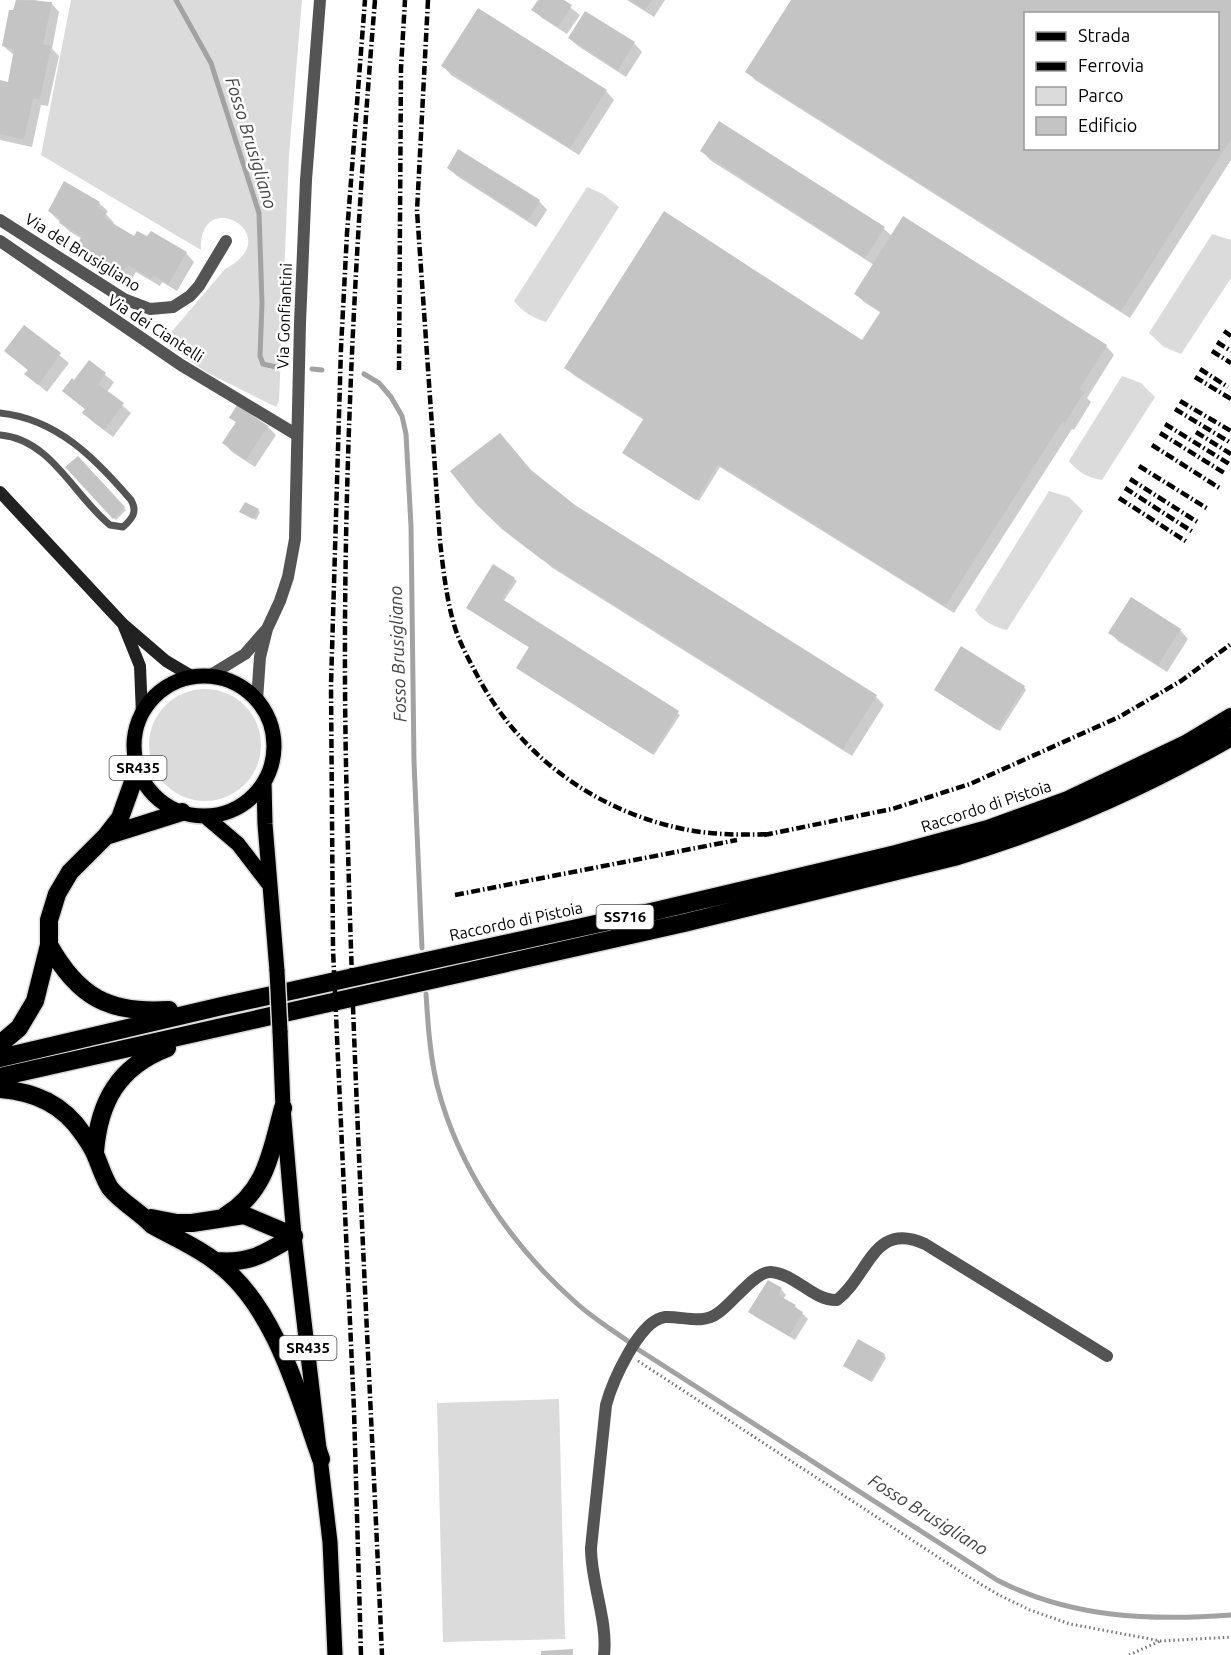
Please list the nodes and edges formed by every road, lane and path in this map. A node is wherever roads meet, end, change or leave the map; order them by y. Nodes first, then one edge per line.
1 (320, 0) edge
2 (0, 220) edge
3 (0, 242) edge
4 (226, 242) dead end
5 (0, 413) edge
6 (0, 435) edge
7 (297, 435) junction
8 (0, 492) edge
9 (123, 624) junction
10 (267, 629) junction
11 (209, 676) junction
12 (193, 677) junction
13 (257, 700) junction
14 (142, 715) junction
15 (1231, 717) edge
16 (1231, 737) edge
17 (138, 768) junction
18 (264, 782) junction
19 (182, 812) junction
20 (205, 816) junction
21 (106, 836) junction
22 (270, 886) junction
23 (49, 945) junction
24 (222, 1006) junction
25 (222, 1028) junction
26 (0, 1044) edge
27 (0, 1058) edge
28 (0, 1077) edge
29 (0, 1089) edge
30 (283, 1108) junction
31 (95, 1152) junction
32 (146, 1218) junction
33 (221, 1218) junction
34 (294, 1236) junction
35 (216, 1261) junction
36 (628, 1355) junction
37 (1107, 1356) dead end
38 (321, 1459) junction
39 (1231, 1637) edge
40 (1161, 1641) junction
41 (335, 1655) edge
42 (604, 1655) edge
43 (1129, 1655) edge

1 - 7 street, Via Gonfiantini
2 - 4 street, Via del Brusigliano
3 - 7 street, Via dei Ciantelli
5 - 6 lane
7 - 10 street, Via Gonfiantini
8 - 9 main road, SR435
9 - 12 main road, SR435
9 - 14 main road, SR435
10 - 11 street, Via Gonfiantini
10 - 13 street, Via Gonfiantini
11 - 12 main road, SR435
11 - 13 main road, SR435
12 - 14 main road, SR435
13 - 18 main road, SR435
14 - 17 main road, SR435
15 - 24 highway, Raccordo di Pistoia / SS716
16 - 25 highway, SS716
17 - 19 main road, SR435
17 - 21 highway
18 - 20 main road, SR435
18 - 22 main road, SR435
19 - 20 main road, SR435
19 - 21 highway
20 - 22 main road
21 - 23 highway
22 - 30 main road, SR435, bridge
23 - 24 highway
23 - 26 highway
24 - 27 highway, Raccordo di Pistoia / SS716
25 - 28 highway, SS716
25 - 31 highway
29 - 31 highway
30 - 33 highway
30 - 34 main road, SR435
31 - 32 highway
32 - 33 highway
32 - 35 highway
33 - 34 highway
34 - 35 highway
34 - 38 main road, SR435
35 - 38 highway
36 - 37 street
36 - 40 path
36 - 42 street
38 - 41 main road, SR435
39 - 40 path
40 - 43 path

